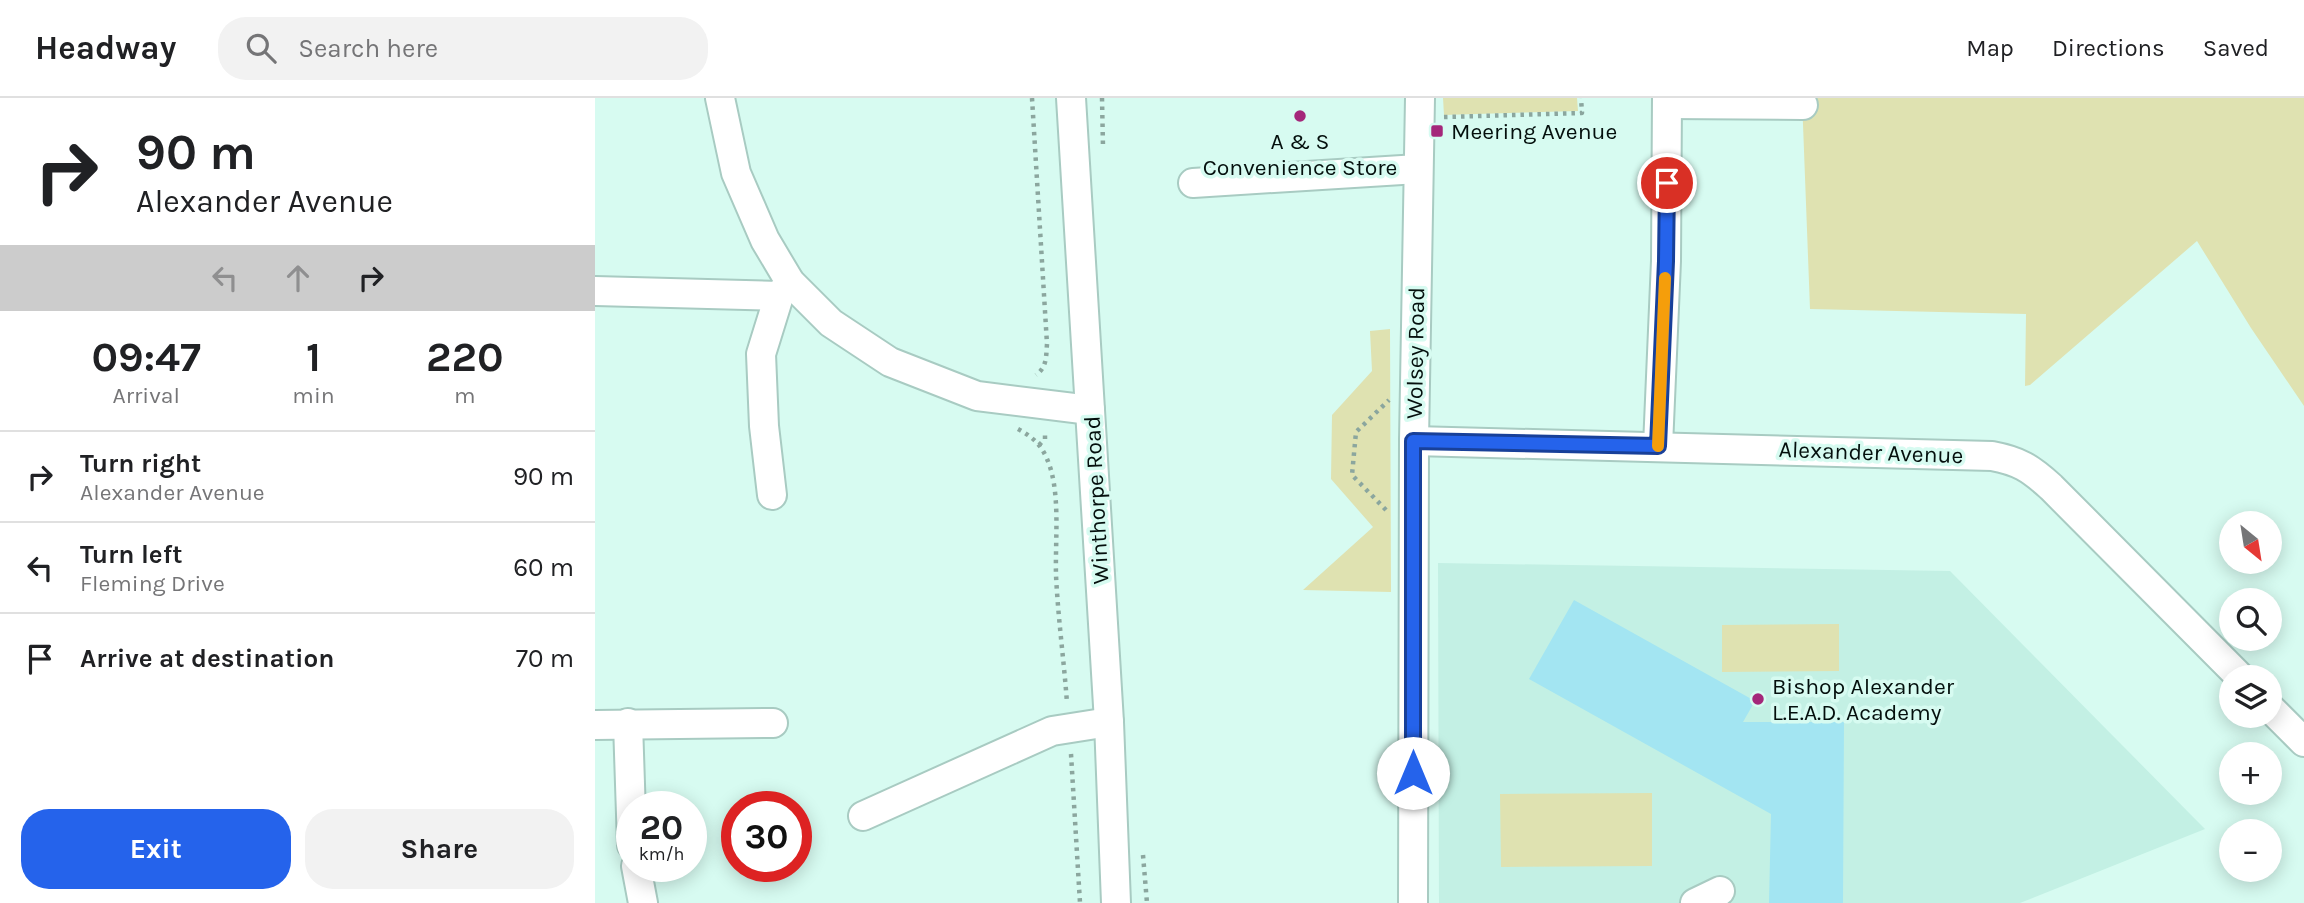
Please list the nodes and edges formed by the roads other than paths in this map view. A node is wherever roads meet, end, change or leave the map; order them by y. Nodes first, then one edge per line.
1 (720, 98) edge
2 (1071, 98) edge
3 (1667, 101) edge
4 (1803, 105) dead end
5 (1420, 108) edge
6 (1418, 169) junction
7 (1193, 183) dead end
8 (785, 289) junction
9 (595, 291) edge
10 (1090, 410) junction
11 (1413, 441) junction
12 (1658, 446) junction
13 (772, 495) dead end
14 (2227, 665) edge
15 (2282, 720) edge
16 (1109, 722) junction
17 (628, 723) junction
18 (773, 723) dead end
19 (595, 724) edge
20 (2304, 742) edge
21 (630, 791) edge
22 (863, 816) dead end
23 (639, 882) edge
24 (643, 903) edge
25 (1116, 903) edge
26 (1413, 903) edge

1 - 8 street
2 - 10 street, Winthorpe Road
3 - 4 street
3 - 12 street
5 - 6 street, Wolsey Road
6 - 7 street
6 - 11 street, Wolsey Road
8 - 9 street
8 - 10 street
8 - 13 street
10 - 16 street, Winthorpe Road
11 - 12 street, Alexander Avenue
11 - 26 street, Wolsey Road
12 - 14 street, Alexander Avenue
15 - 20 street
16 - 22 street
16 - 25 street, Winthorpe Road
17 - 18 street
17 - 19 street
17 - 21 street
23 - 24 street

